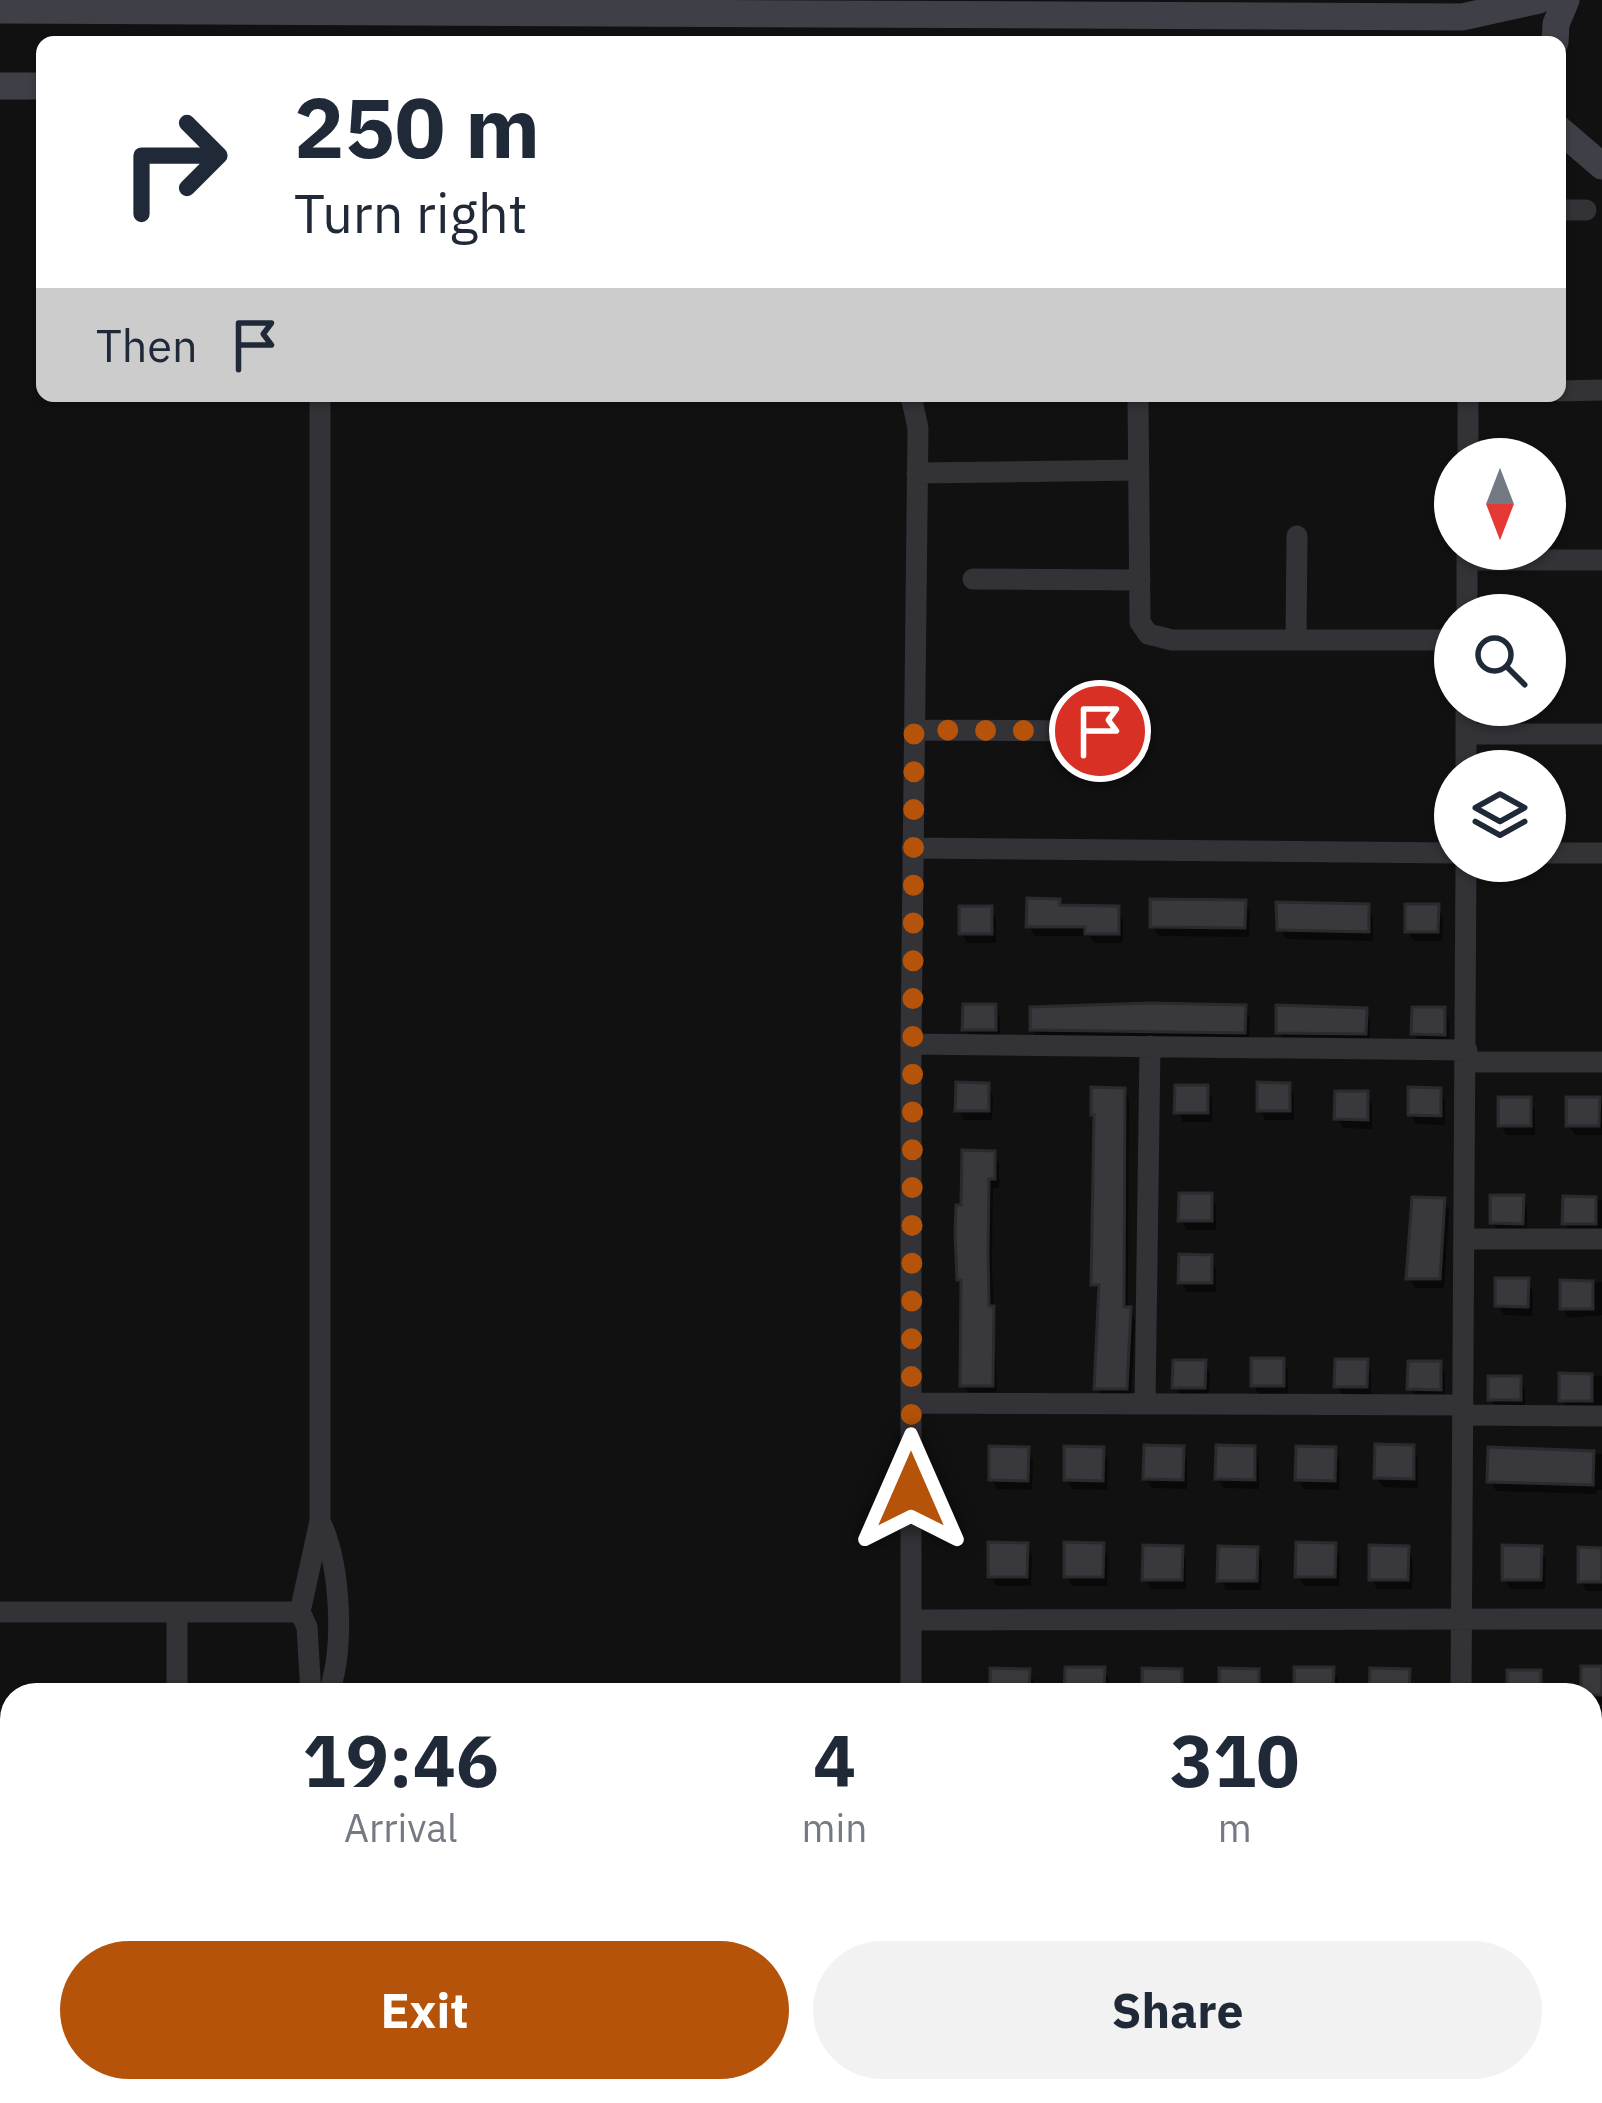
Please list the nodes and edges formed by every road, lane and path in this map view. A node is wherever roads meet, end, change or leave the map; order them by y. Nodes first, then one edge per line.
1 (1539, 0) edge
2 (1566, 0) edge
3 (0, 10) edge
4 (1555, 36) edge
5 (0, 86) edge
6 (36, 86) edge
7 (1566, 110) edge
8 (1566, 135) edge
9 (1598, 161) edge
10 (1566, 210) edge
11 (1586, 210) dead end
12 (1602, 390) edge
13 (1566, 391) edge
14 (320, 402) edge
15 (912, 402) edge
16 (924, 402) edge
17 (1138, 402) edge
18 (1468, 402) edge
19 (918, 428) junction
20 (1468, 438) edge
21 (1138, 470) junction
22 (917, 472) junction
23 (1298, 536) dead end
24 (1566, 559) edge
25 (1602, 560) edge
26 (974, 579) dead end
27 (1140, 580) junction
28 (1296, 639) junction
29 (1434, 640) edge
30 (1466, 726) edge
31 (914, 730) junction
32 (1100, 731) dead end
33 (1466, 734) junction
34 (1602, 734) edge
35 (1466, 750) edge
36 (912, 848) junction
37 (1566, 853) edge
38 (1602, 853) edge
39 (1434, 854) edge
40 (1466, 882) edge
41 (911, 1044) junction
42 (1150, 1046) junction
43 (1467, 1056) junction
44 (1602, 1062) edge
45 (1464, 1239) junction
46 (1602, 1239) edge
47 (911, 1403) junction
48 (1145, 1404) junction
49 (1463, 1410) junction
50 (1602, 1416) edge
51 (320, 1521) junction
52 (337, 1598) junction
53 (0, 1612) edge
54 (177, 1612) junction
55 (304, 1612) junction
56 (1462, 1618) junction
57 (1602, 1619) edge
58 (911, 1620) junction
59 (336, 1626) junction
60 (177, 1683) edge
61 (310, 1683) edge
62 (329, 1683) edge
63 (911, 1683) edge
64 (1461, 1683) edge

1 - 3 street
2 - 4 street
5 - 6 street
7 - 9 street
8 - 9 street
10 - 11 street
12 - 13 street
14 - 51 street
15 - 19 street
16 - 19 street
17 - 21 street
18 - 20 street
19 - 22 street
21 - 22 street
21 - 27 street
22 - 31 street
23 - 28 street
24 - 25 street
26 - 27 street
27 - 28 street
28 - 29 street
30 - 33 street
31 - 32 street
31 - 36 street
33 - 34 street
33 - 35 street
36 - 39 street
36 - 41 street
37 - 38 street
40 - 43 street
41 - 42 street
41 - 47 street
42 - 43 street
42 - 48 street
43 - 44 street
43 - 45 street
45 - 46 street
45 - 49 street
47 - 48 street
47 - 58 street
48 - 49 street
49 - 50 street
49 - 56 street
51 - 52 street
51 - 55 street
52 - 55 street
52 - 59 street
53 - 54 street
54 - 55 street
54 - 60 street
55 - 59 street
55 - 61 street
56 - 57 street
56 - 58 street
56 - 64 street
58 - 63 street
59 - 62 street

